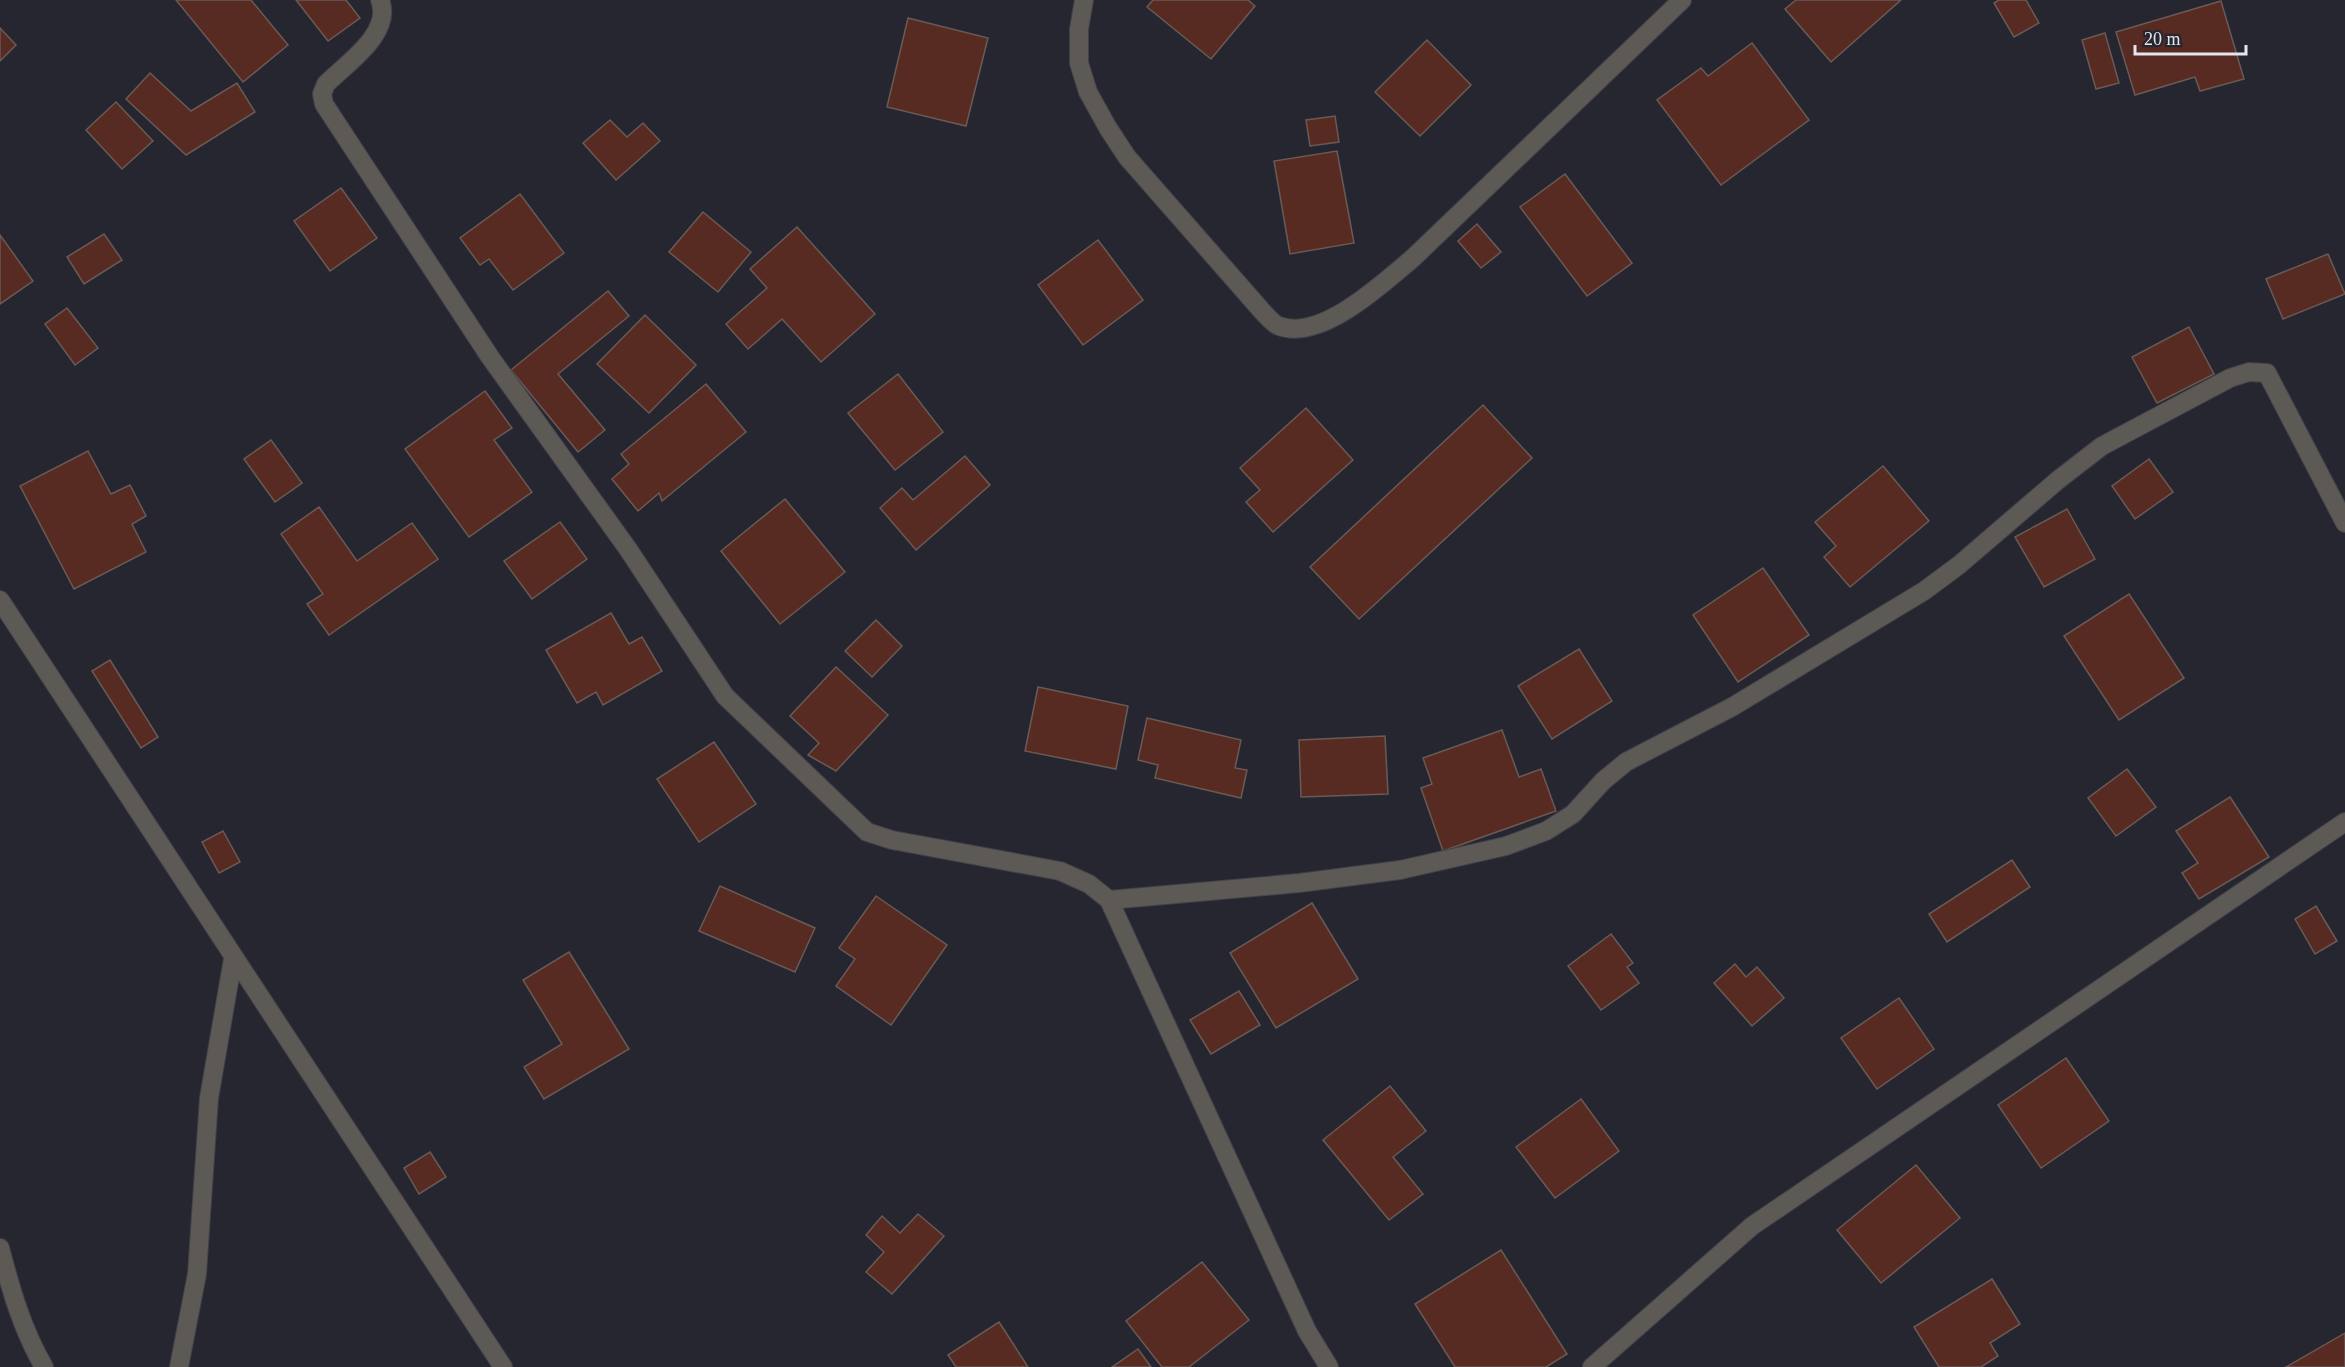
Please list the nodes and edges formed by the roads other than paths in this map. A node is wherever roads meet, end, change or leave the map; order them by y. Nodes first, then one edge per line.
1 (1084, 0) edge
2 (1682, 0) edge
3 (386, 4) edge
4 (2345, 523) edge
5 (0, 600) edge
6 (2345, 822) edge
7 (1109, 900) junction
8 (233, 959) junction
9 (0, 1248) edge
10 (44, 1367) edge
11 (179, 1367) edge
12 (503, 1367) edge
13 (1329, 1367) edge
14 (1592, 1367) edge

1 - 2 street
3 - 7 street
4 - 7 street
5 - 8 street
6 - 14 street
7 - 13 street
8 - 11 street
8 - 12 street
9 - 10 street

